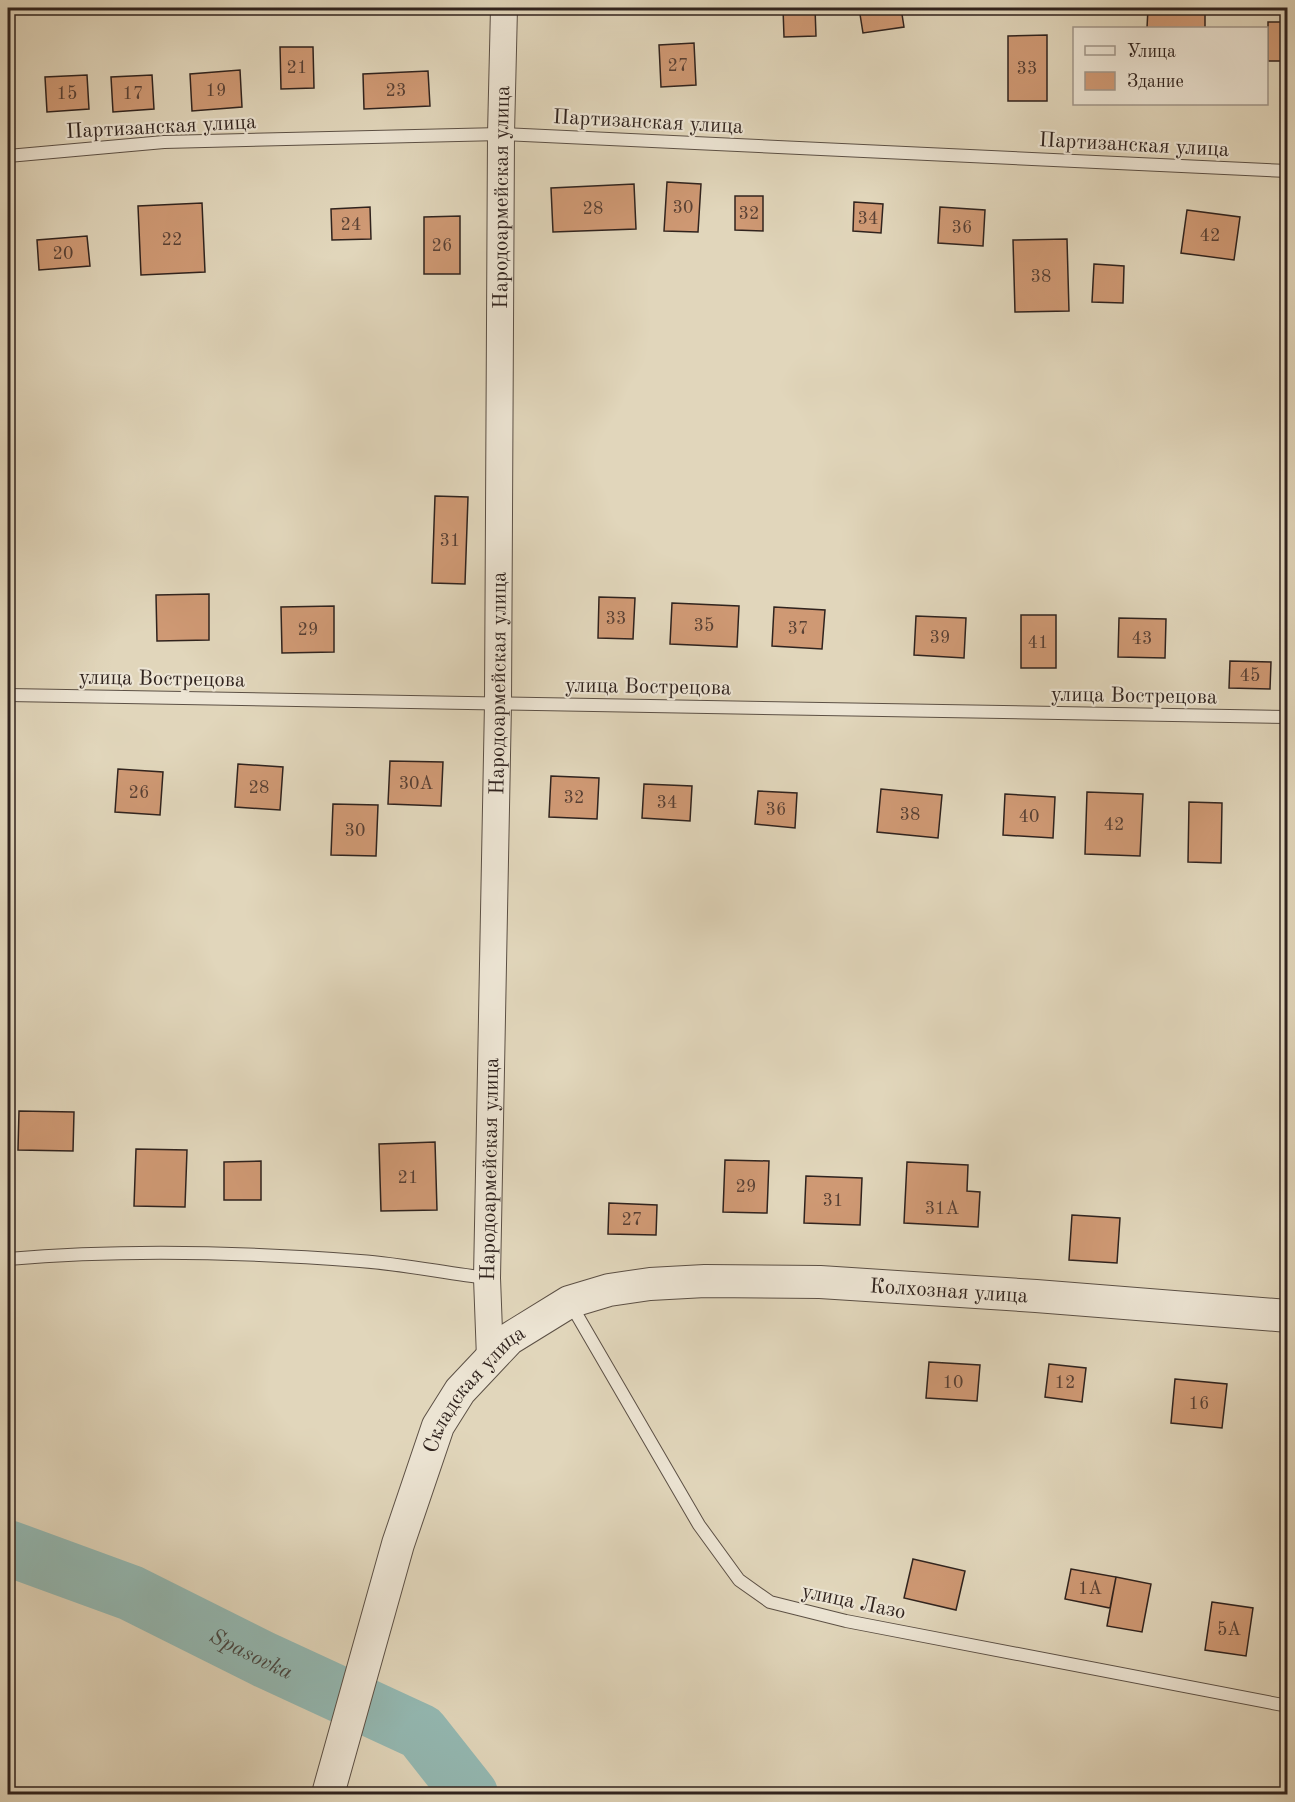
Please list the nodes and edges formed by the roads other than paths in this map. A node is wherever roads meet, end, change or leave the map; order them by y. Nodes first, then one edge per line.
1 (504, 8) edge
2 (501, 134) junction
3 (8, 156) edge
4 (1287, 171) edge
5 (8, 695) edge
6 (498, 703) junction
7 (1287, 717) edge
8 (8, 1259) edge
9 (487, 1278) junction
10 (609, 1290) joint
11 (569, 1302) junction
12 (1287, 1316) edge
13 (490, 1358) junction
14 (1287, 1706) edge
15 (328, 1794) edge

1 - 2 street, Народоармейская улица
2 - 3 lane, Партизанская улица
2 - 4 lane, Партизанская улица
2 - 6 street, Народоармейская улица
5 - 6 lane, улица Вострецова
6 - 7 lane, улица Вострецова
6 - 9 street, Народоармейская улица
8 - 9 lane
9 - 13 street, Народоармейская улица
10 - 11 street, Складская улица
10 - 12 street, Колхозная улица
11 - 13 street, Складская улица
11 - 14 lane, улица Лазо
13 - 15 street, Складская улица

